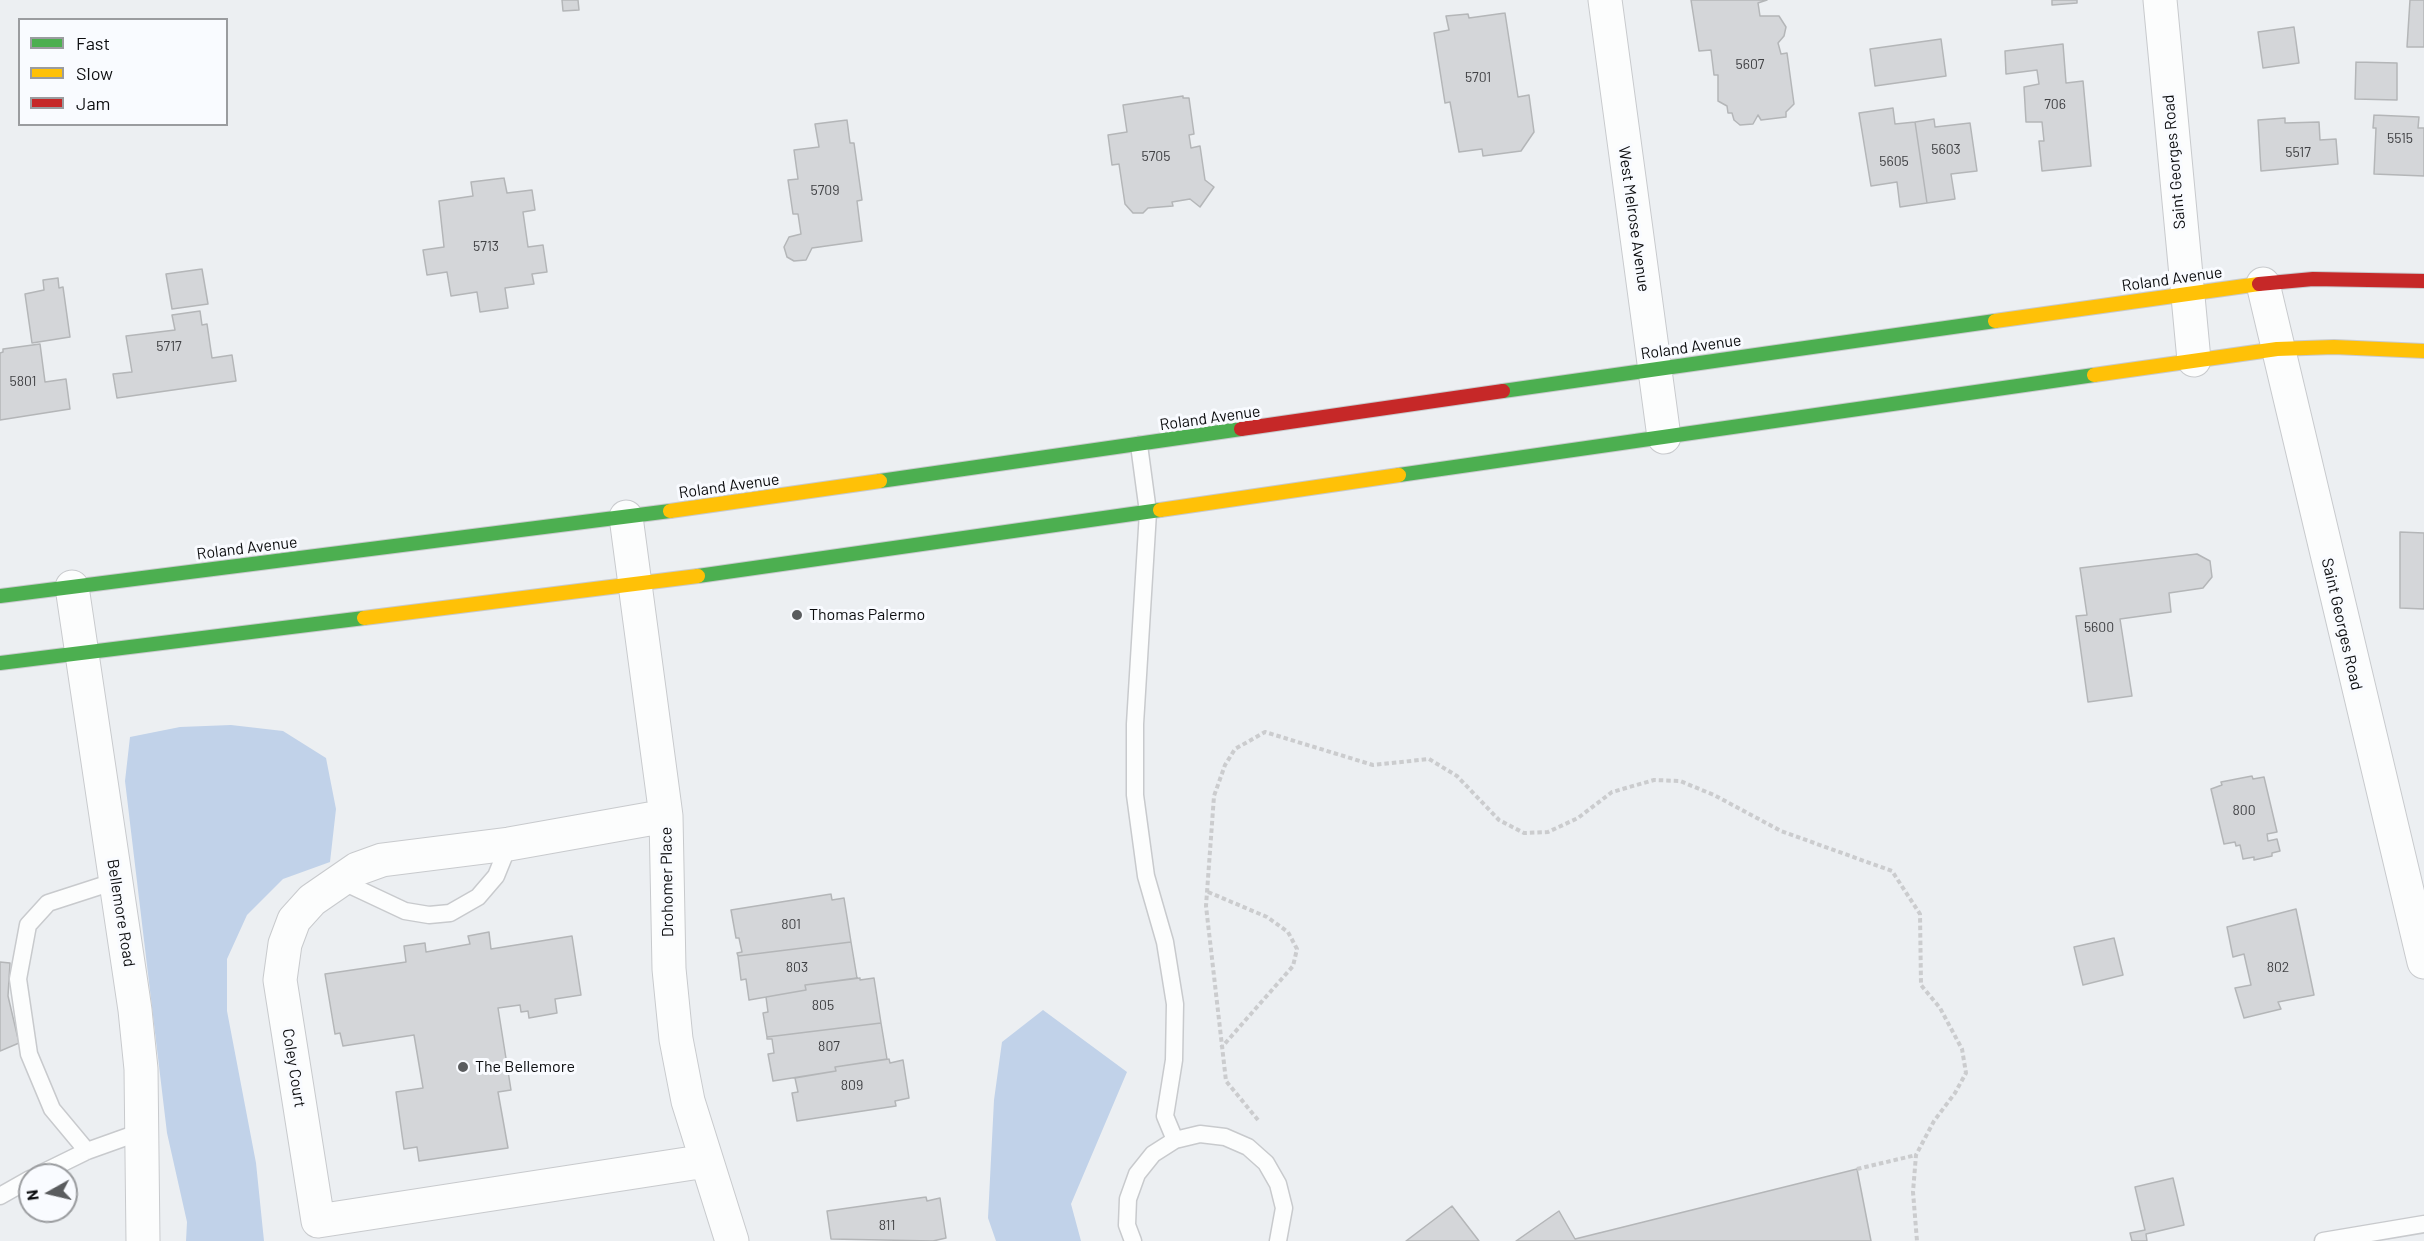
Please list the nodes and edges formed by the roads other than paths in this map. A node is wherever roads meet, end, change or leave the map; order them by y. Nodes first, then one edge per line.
1 (1605, 0) edge
2 (2160, 0) edge
3 (2424, 281) edge
4 (2263, 284) junction
5 (2186, 294) junction
6 (2277, 349) junction
7 (2424, 351) edge
8 (2194, 360) junction
9 (1655, 369) junction
10 (1664, 437) junction
11 (1139, 445) junction
12 (1148, 512) junction
13 (626, 517) junction
14 (636, 585) junction
15 (72, 587) junction
16 (0, 596) edge
17 (82, 653) junction
18 (0, 663) edge
19 (666, 816) junction
20 (509, 844) junction
21 (339, 880) junction
22 (116, 881) junction
23 (2418, 913) edge
24 (2424, 962) edge
25 (143, 1131) junction
26 (1175, 1140) junction
27 (87, 1151) junction
28 (706, 1161) junction
29 (62, 1163) edge
30 (18, 1186) edge
31 (0, 1196) edge
32 (2424, 1224) edge
33 (143, 1241) edge
34 (732, 1241) edge
35 (1133, 1241) edge
36 (1278, 1241) edge
37 (2323, 1241) edge

1 - 9 street, West Melrose Avenue
2 - 5 street, Saint Georges Road
3 - 4 street, Roland Avenue
4 - 5 street, Roland Avenue
4 - 6 street, Saint Georges Road
5 - 8 street, Saint Georges Road
5 - 9 street, Roland Avenue
6 - 7 street
6 - 8 street
6 - 23 street, Saint Georges Road
8 - 10 street
9 - 10 street, West Melrose Avenue
9 - 11 street, Roland Avenue
10 - 12 street
11 - 12 lane
11 - 13 street, Roland Avenue
12 - 14 street
12 - 26 lane
13 - 14 street, Drohomer Place
13 - 15 street, Roland Avenue
14 - 17 street
14 - 19 street, Drohomer Place
15 - 16 street, Roland Avenue
15 - 17 street, Bellemore Road
17 - 18 street
17 - 22 street, Bellemore Road
19 - 20 street, Coley Court
19 - 28 street, Drohomer Place
20 - 21 street, Coley Court
20 - 21 lane
21 - 28 street, Coley Court
22 - 25 street, Bellemore Road
22 - 27 lane
23 - 24 street, Saint Georges Road
25 - 27 lane
25 - 33 street, Bellemore Road
26 - 35 lane
26 - 36 lane
27 - 29 lane
28 - 34 street, Drohomer Place
30 - 31 lane
32 - 37 lane

